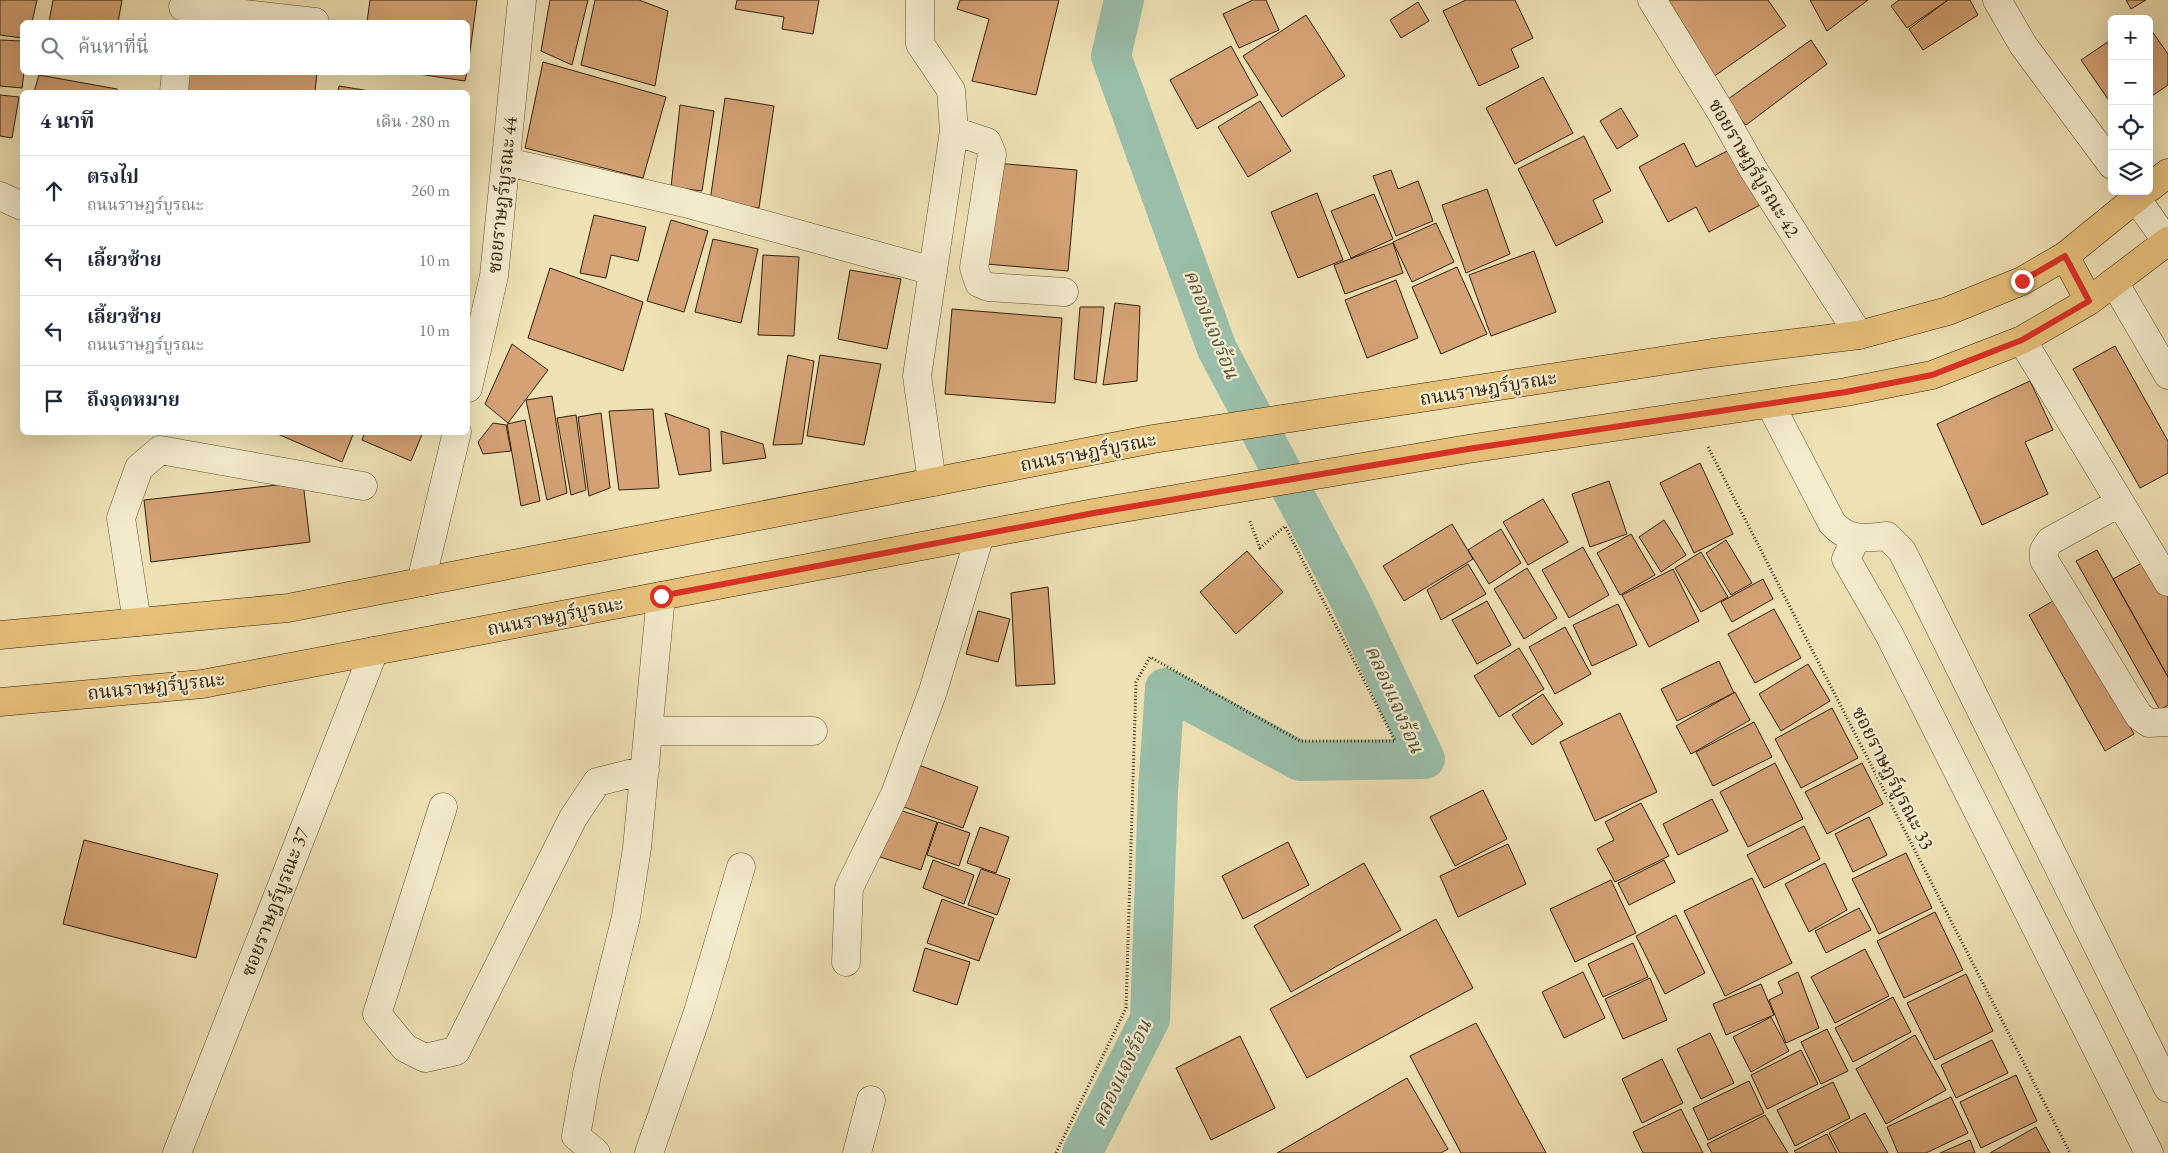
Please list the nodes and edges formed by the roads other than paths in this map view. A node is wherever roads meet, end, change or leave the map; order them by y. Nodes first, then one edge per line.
1 (522, 0) edge
2 (920, 0) edge
3 (1652, 0) edge
4 (1997, 0) edge
5 (183, 10) edge
6 (293, 20) edge
7 (176, 75) edge
8 (174, 90) edge
9 (954, 131) junction
10 (2108, 160) edge
11 (506, 162) junction
12 (2168, 173) edge
13 (2153, 183) edge
14 (2136, 195) edge
15 (2142, 195) edge
16 (0, 196) edge
17 (20, 205) edge
18 (2168, 242) edge
19 (2065, 256) junction
20 (933, 271) junction
21 (2114, 282) junction
22 (1064, 292) dead end
23 (2089, 301) junction
24 (1859, 335) junction
25 (2022, 340) junction
26 (2168, 376) edge
27 (470, 379) edge
28 (1770, 404) junction
29 (456, 435) edge
30 (932, 482) junction
31 (363, 486) dead end
32 (2119, 503) junction
33 (980, 535) junction
34 (1856, 538) junction
35 (421, 582) junction
36 (2168, 582) edge
37 (661, 596) junction
38 (137, 622) junction
39 (0, 635) edge
40 (374, 651) junction
41 (0, 702) edge
42 (2168, 722) edge
43 (648, 731) junction
44 (813, 731) dead end
45 (645, 770) junction
46 (443, 807) dead end
47 (741, 867) dead end
48 (846, 962) dead end
49 (2168, 1088) edge
50 (871, 1100) dead end
51 (177, 1153) edge
52 (596, 1153) edge
53 (649, 1153) edge
54 (858, 1153) edge
55 (2149, 1153) edge

1 - 11 street, ซอยราษฎร์บูรณะ 44
2 - 9 street
3 - 24 street, ซอยราษฎร์บูรณะ 42
4 - 10 street
5 - 6 street
7 - 8 street
9 - 20 street
9 - 22 street
11 - 20 street
11 - 27 street, ซอยราษฎร์บูรณะ 44
12 - 13 main road, ถนนราษฎร์บูรณะ
14 - 19 main road, ถนนราษฎร์บูรณะ
15 - 18 street
16 - 17 street
18 - 21 main road, ถนนราษฎร์บูรณะ
19 - 23 main road
19 - 24 main road, ถนนราษฎร์บูรณะ
20 - 30 street
21 - 23 main road, ถนนราษฎร์บูรณะ
21 - 26 street
23 - 25 main road, ถนนราษฎร์บูรณะ
24 - 30 main road, ถนนราษฎร์บูรณะ
25 - 28 main road, ถนนราษฎร์บูรณะ
25 - 32 street
28 - 33 main road, ถนนราษฎร์บูรณะ
28 - 34 street
29 - 35 street
30 - 35 main road, ถนนราษฎร์บูรณะ
31 - 38 street
32 - 36 street
32 - 42 street
33 - 37 main road, ถนนราษฎร์บูรณะ
33 - 48 street
34 - 49 street
34 - 55 street
35 - 38 main road, ถนนราษฎร์บูรณะ
37 - 40 main road, ถนนราษฎร์บูรณะ
37 - 43 street
38 - 39 main road, ถนนราษฎร์บูรณะ
40 - 41 main road, ถนนราษฎร์บูรณะ
40 - 51 street, ซอยราษฎร์บูรณะ 37
43 - 44 street
43 - 45 street
45 - 46 street
45 - 52 street
47 - 53 street
50 - 54 street

